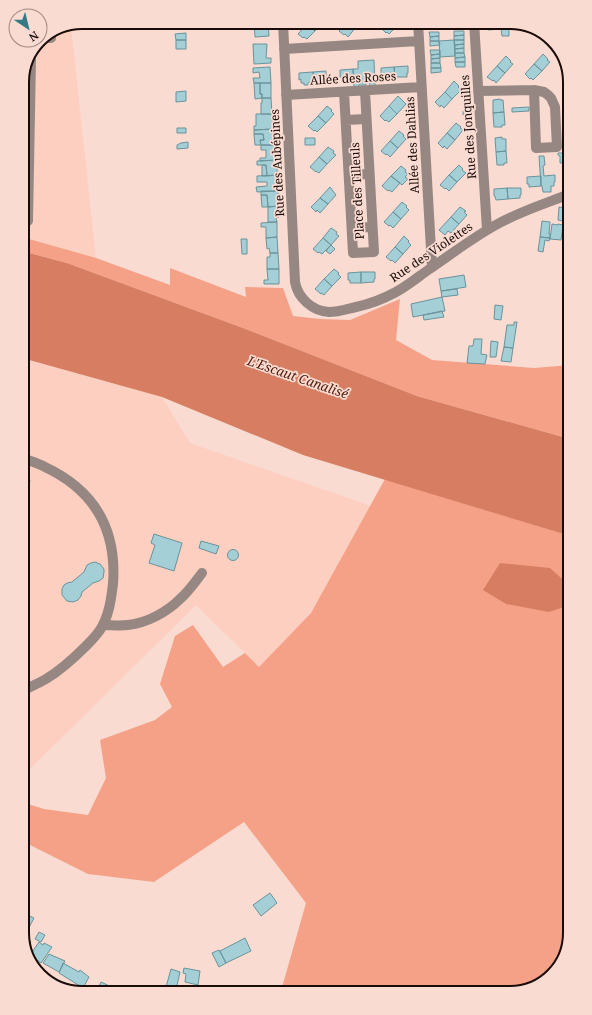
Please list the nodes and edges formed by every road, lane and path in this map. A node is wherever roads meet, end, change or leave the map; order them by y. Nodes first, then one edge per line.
1 (283, 29) edge
2 (418, 29) edge
3 (474, 29) edge
4 (419, 41) junction
5 (284, 49) junction
6 (31, 70) edge
7 (421, 87) junction
8 (365, 90) junction
9 (534, 90) junction
10 (478, 91) junction
11 (344, 92) junction
12 (286, 95) junction
13 (366, 118) junction
14 (346, 120) junction
15 (29, 167) edge
16 (369, 174) junction
17 (349, 175) junction
18 (563, 197) edge
19 (372, 227) junction
20 (352, 228) junction
21 (487, 230) junction
22 (432, 267) junction
23 (304, 300) joint
24 (29, 461) edge
25 (202, 573) dead end
26 (103, 625) junction
27 (29, 688) edge

1 - 5 street, Rue des Aubépines
2 - 4 street, Allée des Dahlias
3 - 10 street, Rue des Jonquilles
4 - 5 street
4 - 7 street, Allée des Dahlias
5 - 12 street, Rue des Aubépines
6 - 15 street
7 - 8 street, Allée des Roses
7 - 22 street, Allée des Dahlias
8 - 11 street, Allée des Roses
8 - 13 street, Place des Tilleuls
9 - 9 street
9 - 10 street
10 - 21 street, Rue des Jonquilles
11 - 12 street, Allée des Roses
11 - 14 street, Place des Tilleuls
12 - 23 street, Rue des Aubépines
13 - 14 street
13 - 16 street, Place des Tilleuls
14 - 17 street, Place des Tilleuls
16 - 17 street
16 - 19 street, Place des Tilleuls
17 - 20 street, Place des Tilleuls
18 - 21 street, Rue des Violettes
19 - 20 street
19 - 20 street, Place des Tilleuls
21 - 22 street, Rue des Violettes
22 - 23 street, Rue des Violettes
24 - 26 street
25 - 26 street
26 - 27 street

